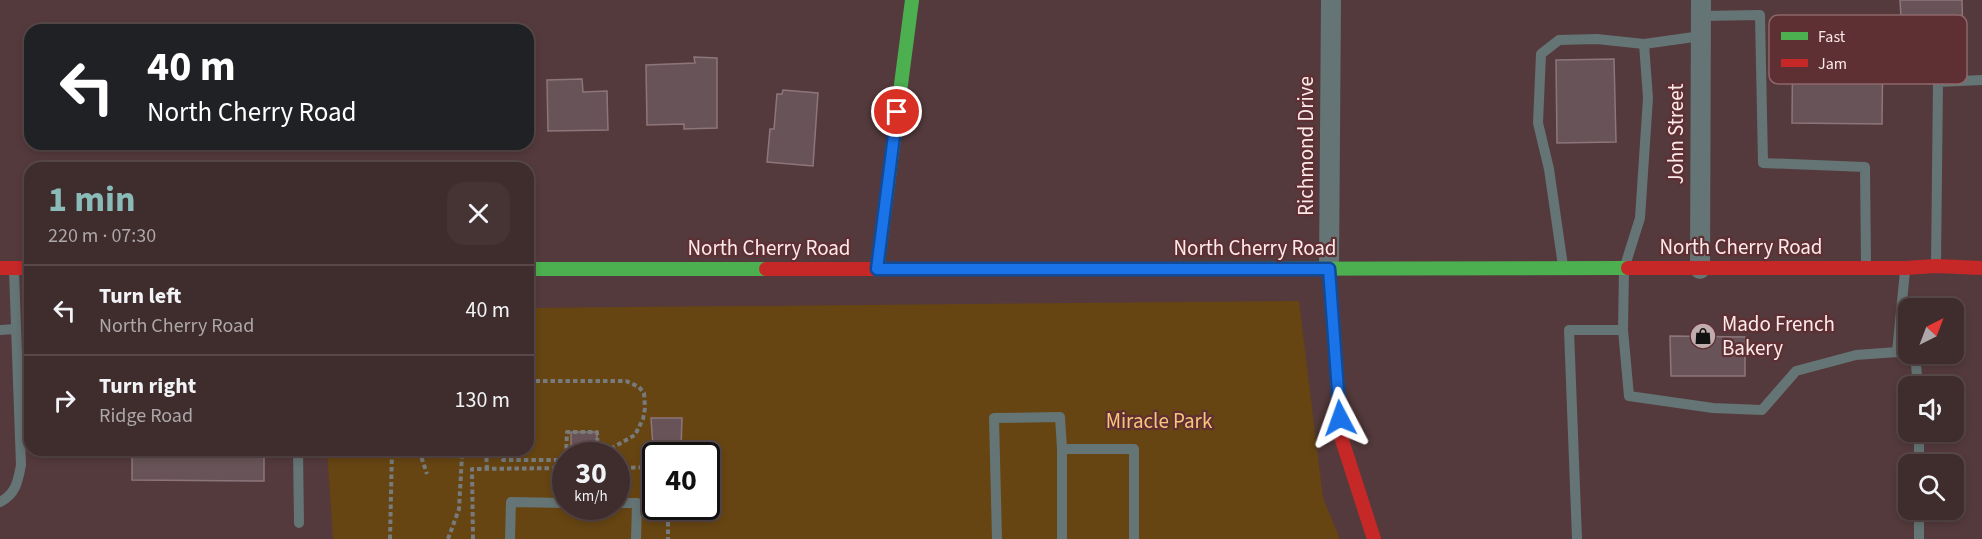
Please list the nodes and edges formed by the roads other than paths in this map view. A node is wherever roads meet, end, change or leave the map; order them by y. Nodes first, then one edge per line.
1 (912, 0) edge
2 (1331, 0) edge
3 (1701, 8) edge
4 (1701, 36) junction
5 (1644, 44) junction
6 (1982, 80) edge
7 (1967, 81) edge
8 (1938, 84) edge
9 (1936, 266) junction
10 (7, 268) edge
11 (24, 268) edge
12 (1866, 268) junction
13 (1905, 268) junction
14 (1982, 268) edge
15 (534, 269) edge
16 (877, 269) junction
17 (1329, 269) junction
18 (1564, 269) junction
19 (1624, 269) junction
20 (1700, 269) junction
21 (1904, 298) edge
22 (16, 329) junction
23 (0, 330) edge
24 (1623, 330) junction
25 (1898, 352) edge
26 (1062, 449) junction
27 (298, 456) edge
28 (0, 502) edge
29 (552, 502) edge
30 (630, 503) edge
31 (1919, 520) edge
32 (299, 523) dead end
33 (510, 539) edge
34 (636, 539) edge
35 (997, 539) edge
36 (1062, 539) edge
37 (1134, 539) edge
38 (1374, 539) edge
39 (1577, 539) edge
40 (1919, 539) edge

1 - 16 main road
2 - 17 street, Richmond Drive
3 - 4 street, John Street
3 - 12 lane
4 - 5 lane
4 - 20 street, John Street
5 - 18 lane
5 - 19 lane
6 - 7 lane
8 - 9 lane
9 - 13 main road, North Cherry Road
9 - 14 main road, North Cherry Road
10 - 11 main road
10 - 22 lane
12 - 13 main road, North Cherry Road
12 - 20 main road, North Cherry Road
13 - 21 lane
15 - 16 main road, North Cherry Road
16 - 17 main road, North Cherry Road
17 - 18 main road, North Cherry Road
17 - 38 main road, Richmond Drive
18 - 19 main road, North Cherry Road
19 - 20 main road, North Cherry Road
19 - 24 lane
22 - 23 lane
22 - 28 lane
24 - 25 lane
24 - 39 lane
26 - 35 lane
26 - 36 lane
26 - 37 lane
27 - 32 lane
29 - 33 lane
30 - 34 lane
31 - 40 lane

